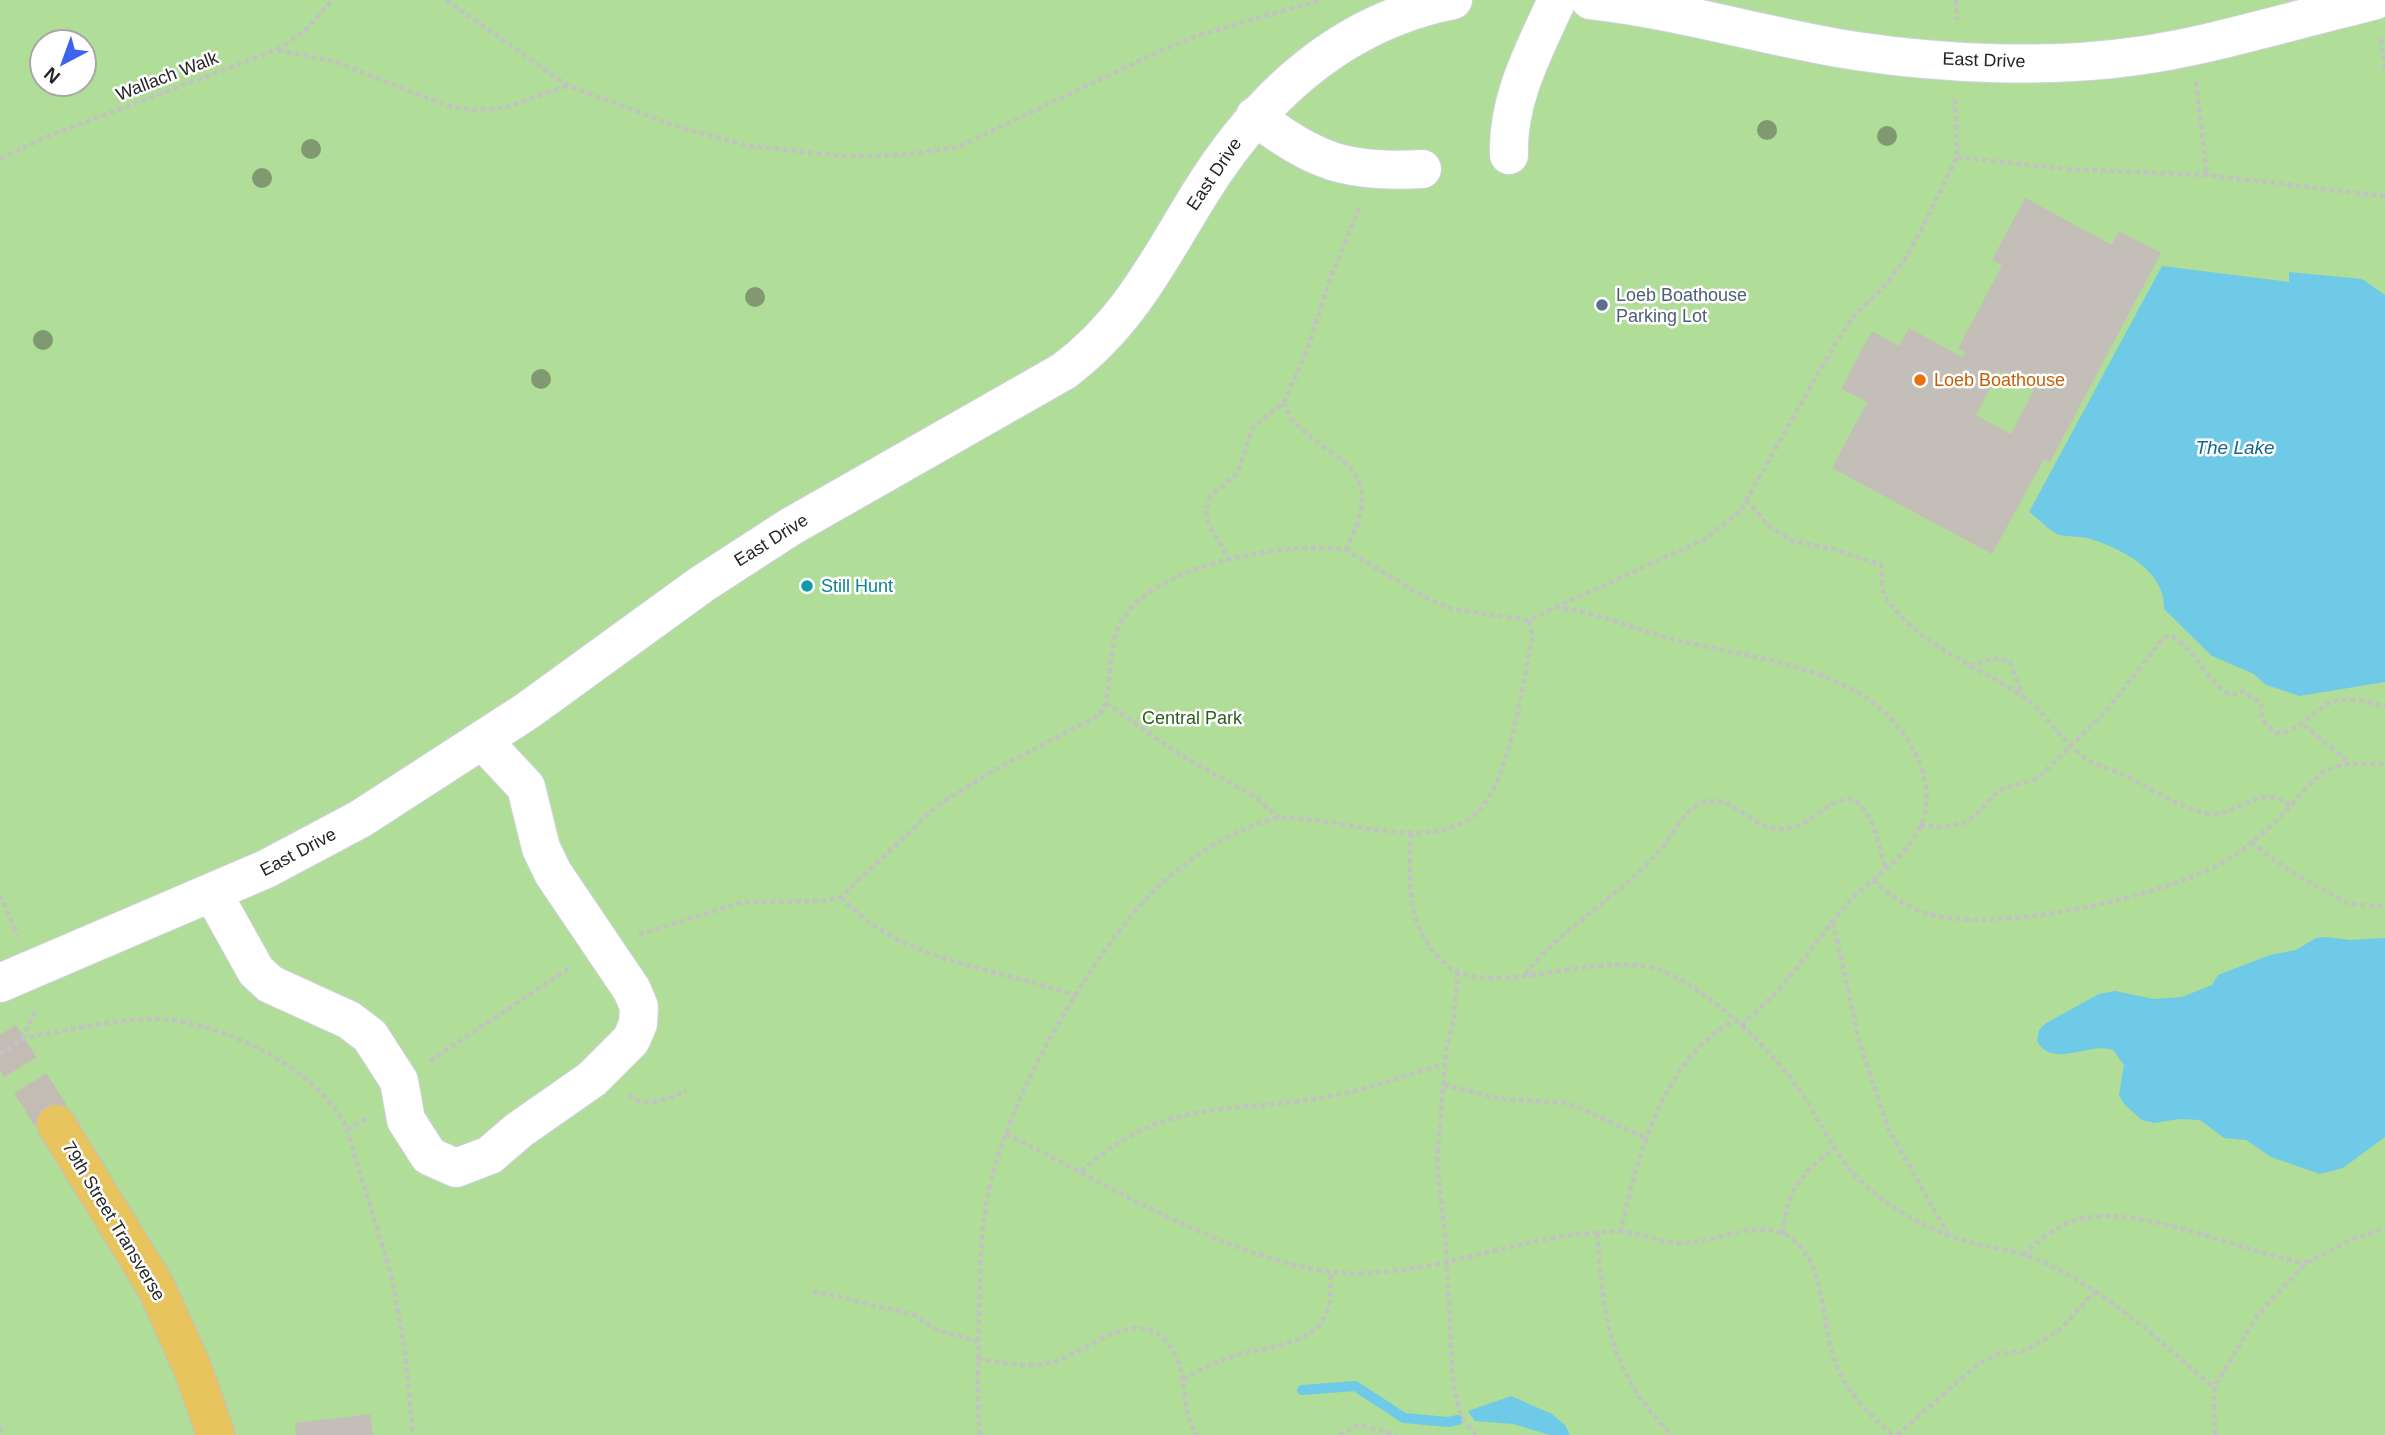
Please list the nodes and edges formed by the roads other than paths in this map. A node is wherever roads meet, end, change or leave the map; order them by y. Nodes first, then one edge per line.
1 (1453, 0) edge
2 (1557, 0) edge
3 (1590, 0) edge
4 (2362, 3) edge
5 (1255, 116) junction
6 (1509, 155) dead end
7 (1422, 169) dead end
8 (483, 741) junction
9 (213, 894) junction
10 (0, 983) edge
11 (57, 1124) tunnel mouth
12 (216, 1435) edge

1 - 5 street, East Drive
2 - 6 street
3 - 4 street, East Drive
5 - 7 street
5 - 8 street, East Drive
8 - 9 street, East Drive
8 - 9 street
9 - 10 street, East Drive
11 - 12 main road, 79th Street Transverse

